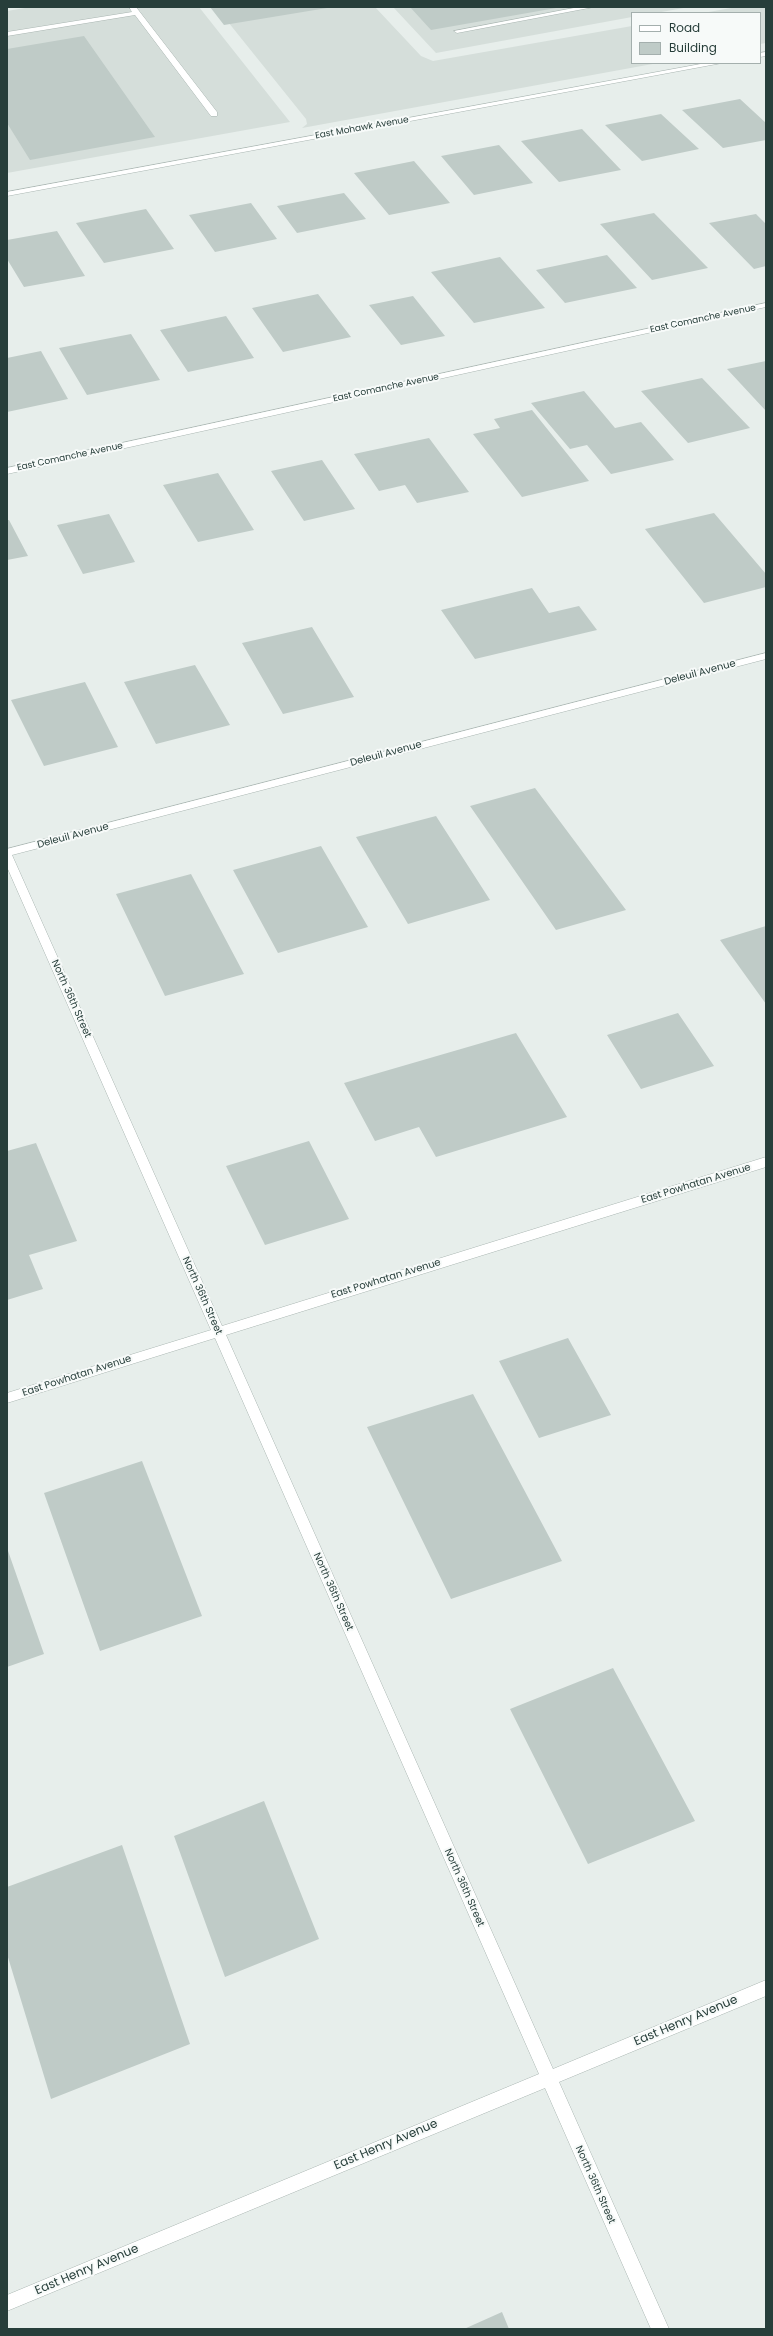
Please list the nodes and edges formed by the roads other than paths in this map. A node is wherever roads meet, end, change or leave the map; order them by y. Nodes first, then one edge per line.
1 (591, 7) edge
2 (134, 10) edge
3 (457, 31) dead end
4 (7, 34) edge
5 (713, 64) edge
6 (214, 114) dead end
7 (7, 194) edge
8 (766, 305) edge
9 (7, 471) edge
10 (766, 656) edge
11 (7, 854) edge
12 (766, 1162) edge
13 (217, 1332) junction
14 (7, 1398) edge
15 (766, 1988) edge
16 (548, 2078) junction
17 (7, 2303) edge
18 (660, 2329) edge

1 - 3 street
2 - 4 street
2 - 6 street
5 - 7 street, East Mohawk Avenue
8 - 9 street, East Comanche Avenue
10 - 11 street, Deleuil Avenue
11 - 13 street, North 36th Street
12 - 13 street, East Powhatan Avenue
13 - 14 street, East Powhatan Avenue
13 - 16 street, North 36th Street
15 - 16 street, East Henry Avenue
16 - 17 street, East Henry Avenue
16 - 18 street, North 36th Street

